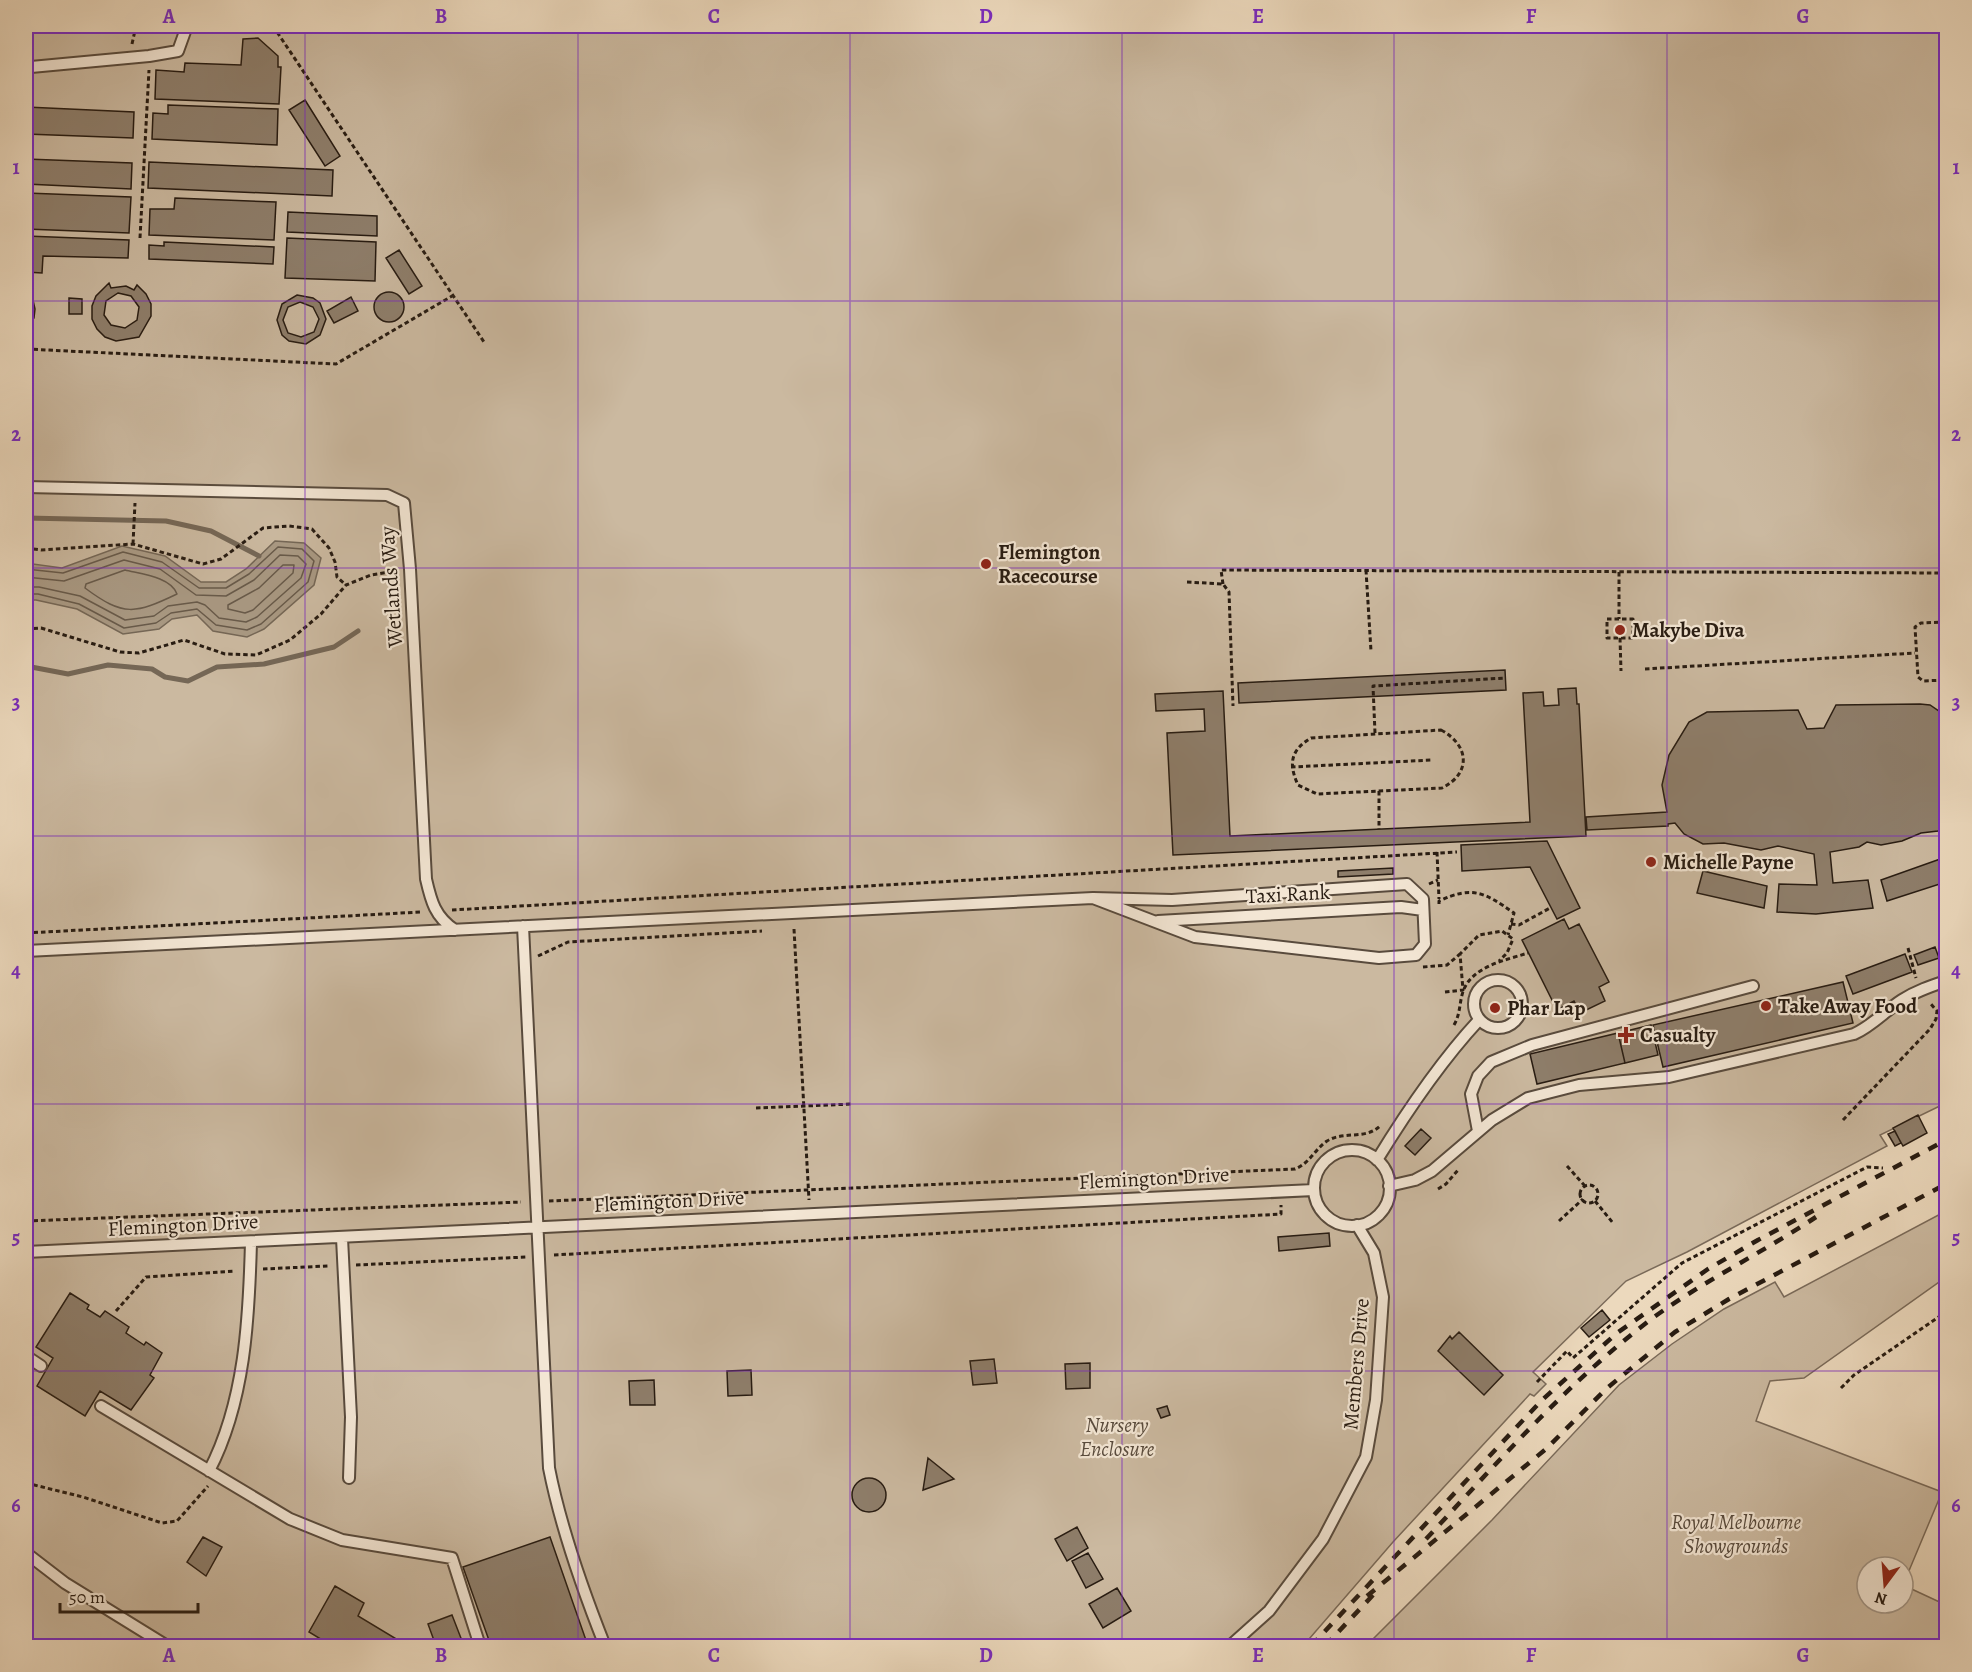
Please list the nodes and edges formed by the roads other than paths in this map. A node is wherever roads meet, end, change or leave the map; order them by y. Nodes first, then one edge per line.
1 (187, 26) edge
2 (26, 70) edge
3 (26, 487) edge
4 (1093, 898) junction
5 (1423, 910) junction
6 (1155, 922) junction
7 (523, 926) junction
8 (455, 930) junction
9 (26, 951) edge
10 (1947, 981) edge
11 (1753, 986) dead end
12 (1479, 1020) junction
13 (1478, 1131) junction
14 (1377, 1160) junction
15 (1389, 1186) junction
16 (1314, 1190) junction
17 (1357, 1225) junction
18 (537, 1227) junction
19 (342, 1238) junction
20 (251, 1242) junction
21 (26, 1252) edge
22 (26, 1356) edge
23 (41, 1366) dead end
24 (101, 1406) dead end
25 (213, 1473) junction
26 (349, 1478) dead end
27 (26, 1553) edge
28 (167, 1647) edge
29 (480, 1647) edge
30 (605, 1647) edge
31 (1230, 1647) edge

1 - 2 lane
3 - 8 lane, Wetlands Way
4 - 5 lane
4 - 6 lane
4 - 7 lane
5 - 6 lane, Taxi Rank
5 - 6 lane
7 - 8 lane
7 - 18 lane
8 - 9 lane
10 - 13 lane
11 - 13 lane
12 - 12 lane
12 - 14 lane
13 - 15 lane
14 - 15 lane
14 - 16 lane
15 - 17 lane
16 - 17 lane
16 - 18 lane, Flemington Drive
17 - 31 lane, Members Drive
18 - 19 lane, Flemington Drive
18 - 30 lane
19 - 20 lane, Flemington Drive
19 - 26 lane
20 - 21 lane, Flemington Drive
20 - 25 lane
22 - 23 lane
24 - 25 lane
25 - 29 lane
27 - 28 lane

